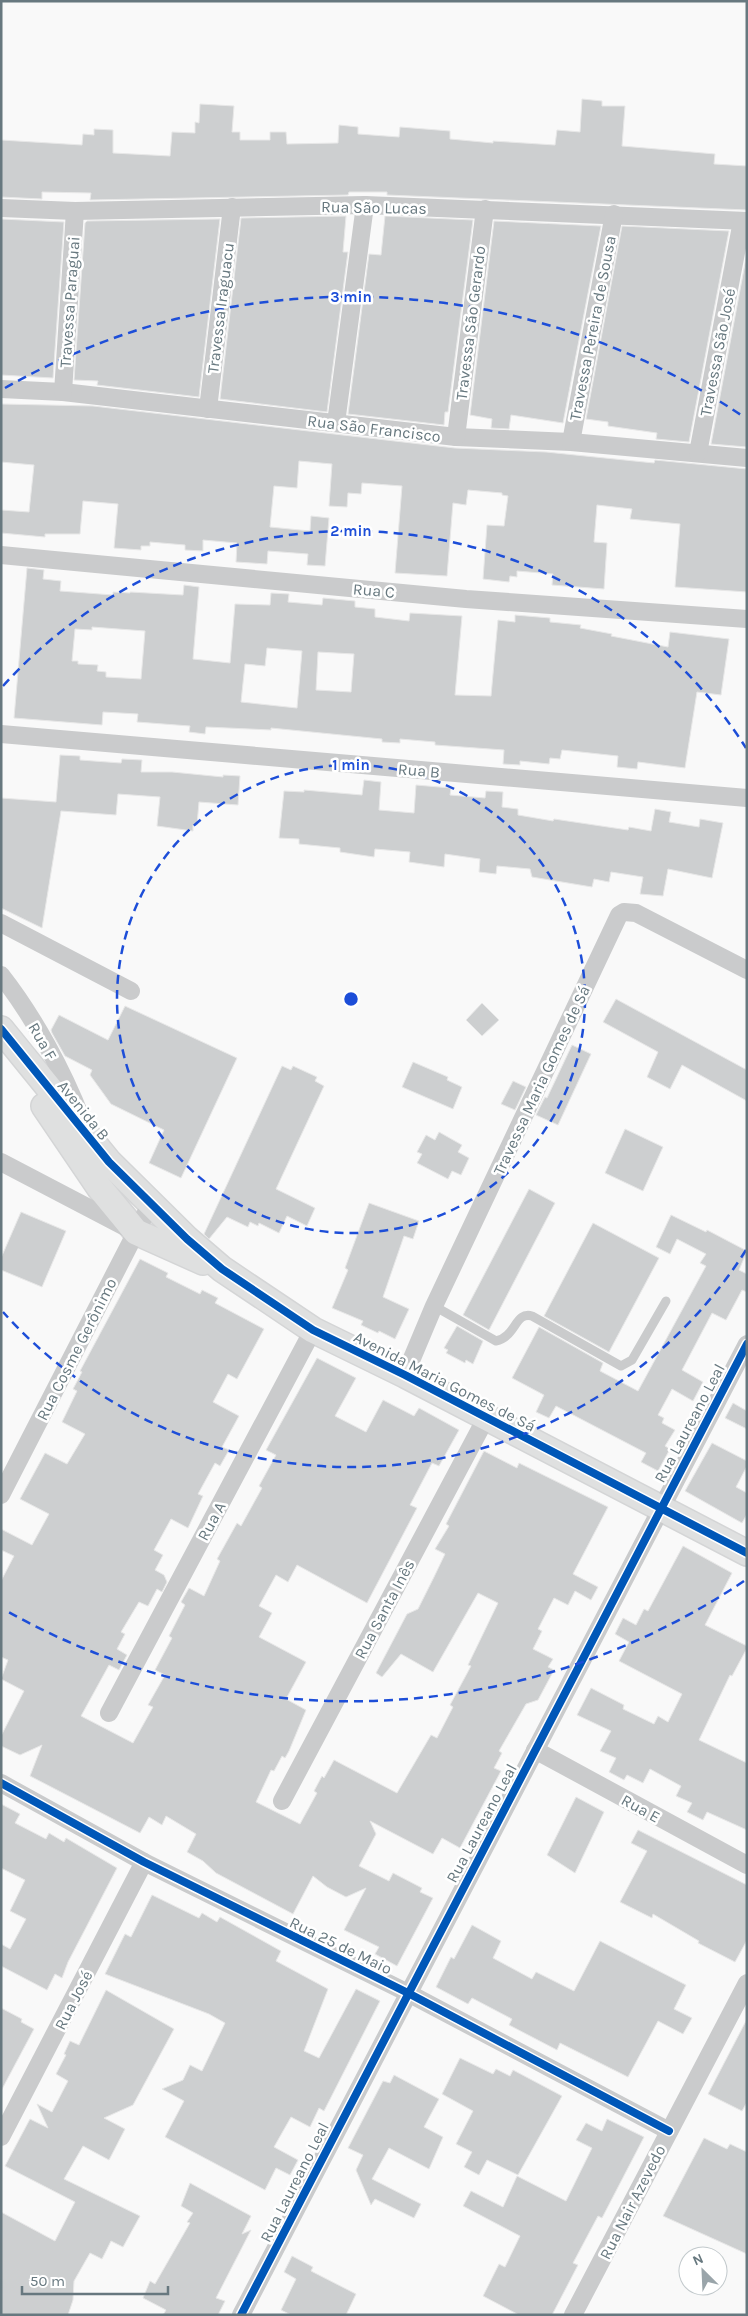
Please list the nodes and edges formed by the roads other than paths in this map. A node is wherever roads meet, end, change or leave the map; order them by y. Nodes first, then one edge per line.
1 (365, 205) junction
2 (232, 207) junction
3 (1, 208) edge
4 (484, 209) junction
5 (76, 211) junction
6 (614, 214) junction
7 (745, 221) edge
8 (1, 389) edge
9 (63, 392) junction
10 (208, 409) junction
11 (336, 423) junction
12 (456, 437) junction
13 (570, 442) junction
14 (698, 453) junction
15 (747, 458) edge
16 (1, 555) edge
17 (747, 619) edge
18 (1, 734) edge
19 (747, 798) edge
20 (1, 923) edge
21 (747, 970) edge
22 (1, 975) edge
23 (131, 991) dead end
24 (1, 1029) edge
25 (1, 1043) edge
26 (89, 1139) junction
27 (1, 1162) edge
28 (151, 1203) junction
29 (136, 1232) junction
30 (222, 1269) junction
31 (666, 1300) dead end
32 (434, 1306) junction
33 (313, 1330) junction
34 (747, 1344) edge
35 (405, 1375) junction
36 (486, 1418) junction
37 (1, 1495) edge
38 (660, 1508) junction
39 (747, 1553) edge
40 (109, 1713) dead end
41 (535, 1750) junction
42 (1, 1783) edge
43 (282, 1800) dead end
44 (144, 1862) junction
45 (747, 1866) edge
46 (747, 1983) edge
47 (408, 1993) junction
48 (669, 2131) junction
49 (1, 2137) edge
50 (241, 2315) edge
51 (573, 2315) edge

1 - 2 street, Rua São Lucas
1 - 4 street, Rua São Lucas
1 - 11 street
2 - 5 street, Rua São Lucas
2 - 10 street, Travessa Iraguacu
3 - 5 street, Rua São Lucas
4 - 6 street, Rua São Lucas
4 - 12 street, Travessa São Gerardo
5 - 9 street, Travessa Paraguai
6 - 7 street, Rua São Lucas
6 - 13 street, Travessa Pereira de Sousa
7 - 14 street, Travessa São José
8 - 9 street, Rua São Francisco
9 - 10 street, Rua São Francisco
10 - 11 street, Rua São Francisco
11 - 12 street, Rua São Francisco
12 - 13 street, Rua São Francisco
13 - 14 street, Rua São Francisco
14 - 15 street, Rua São Francisco
16 - 17 street, Rua C
18 - 19 street, Rua B
20 - 23 street
21 - 32 street, Travessa Maria Gomes de Sá
22 - 26 street, Rua F
24 - 26 street, Avenida B
25 - 29 street, Avenida B
26 - 28 street, Avenida B
27 - 29 street, Avenida Maria Gomes de Sá
28 - 29 street, Rua Cosme Gerônimo
28 - 30 street, Avenida Maria Gomes de Sá
29 - 30 street, Avenida Maria Gomes de Sá
29 - 37 street, Rua Cosme Gerônimo
30 - 33 street, Avenida Maria Gomes de Sá
31 - 32 lane
32 - 35 street, Travessa Maria Gomes de Sá
33 - 35 street, Avenida Maria Gomes de Sá
33 - 40 street, Rua A
34 - 38 street, Rua Laureano Leal
35 - 36 street, Avenida Maria Gomes de Sá
36 - 38 street, Avenida Maria Gomes de Sá
36 - 43 street, Rua Santa Inês
38 - 39 street, Avenida Maria Gomes de Sá
38 - 41 street, Rua Laureano Leal
41 - 45 street, Rua E
41 - 47 street, Rua Laureano Leal
42 - 44 street, Rua 25 de Maio
44 - 47 street, Rua 25 de Maio
44 - 49 street, Rua José
46 - 48 street, Rua Nair Azevedo
47 - 48 street, Rua 25 de Maio
47 - 50 street, Rua Laureano Leal
48 - 51 street, Rua Nair Azevedo

